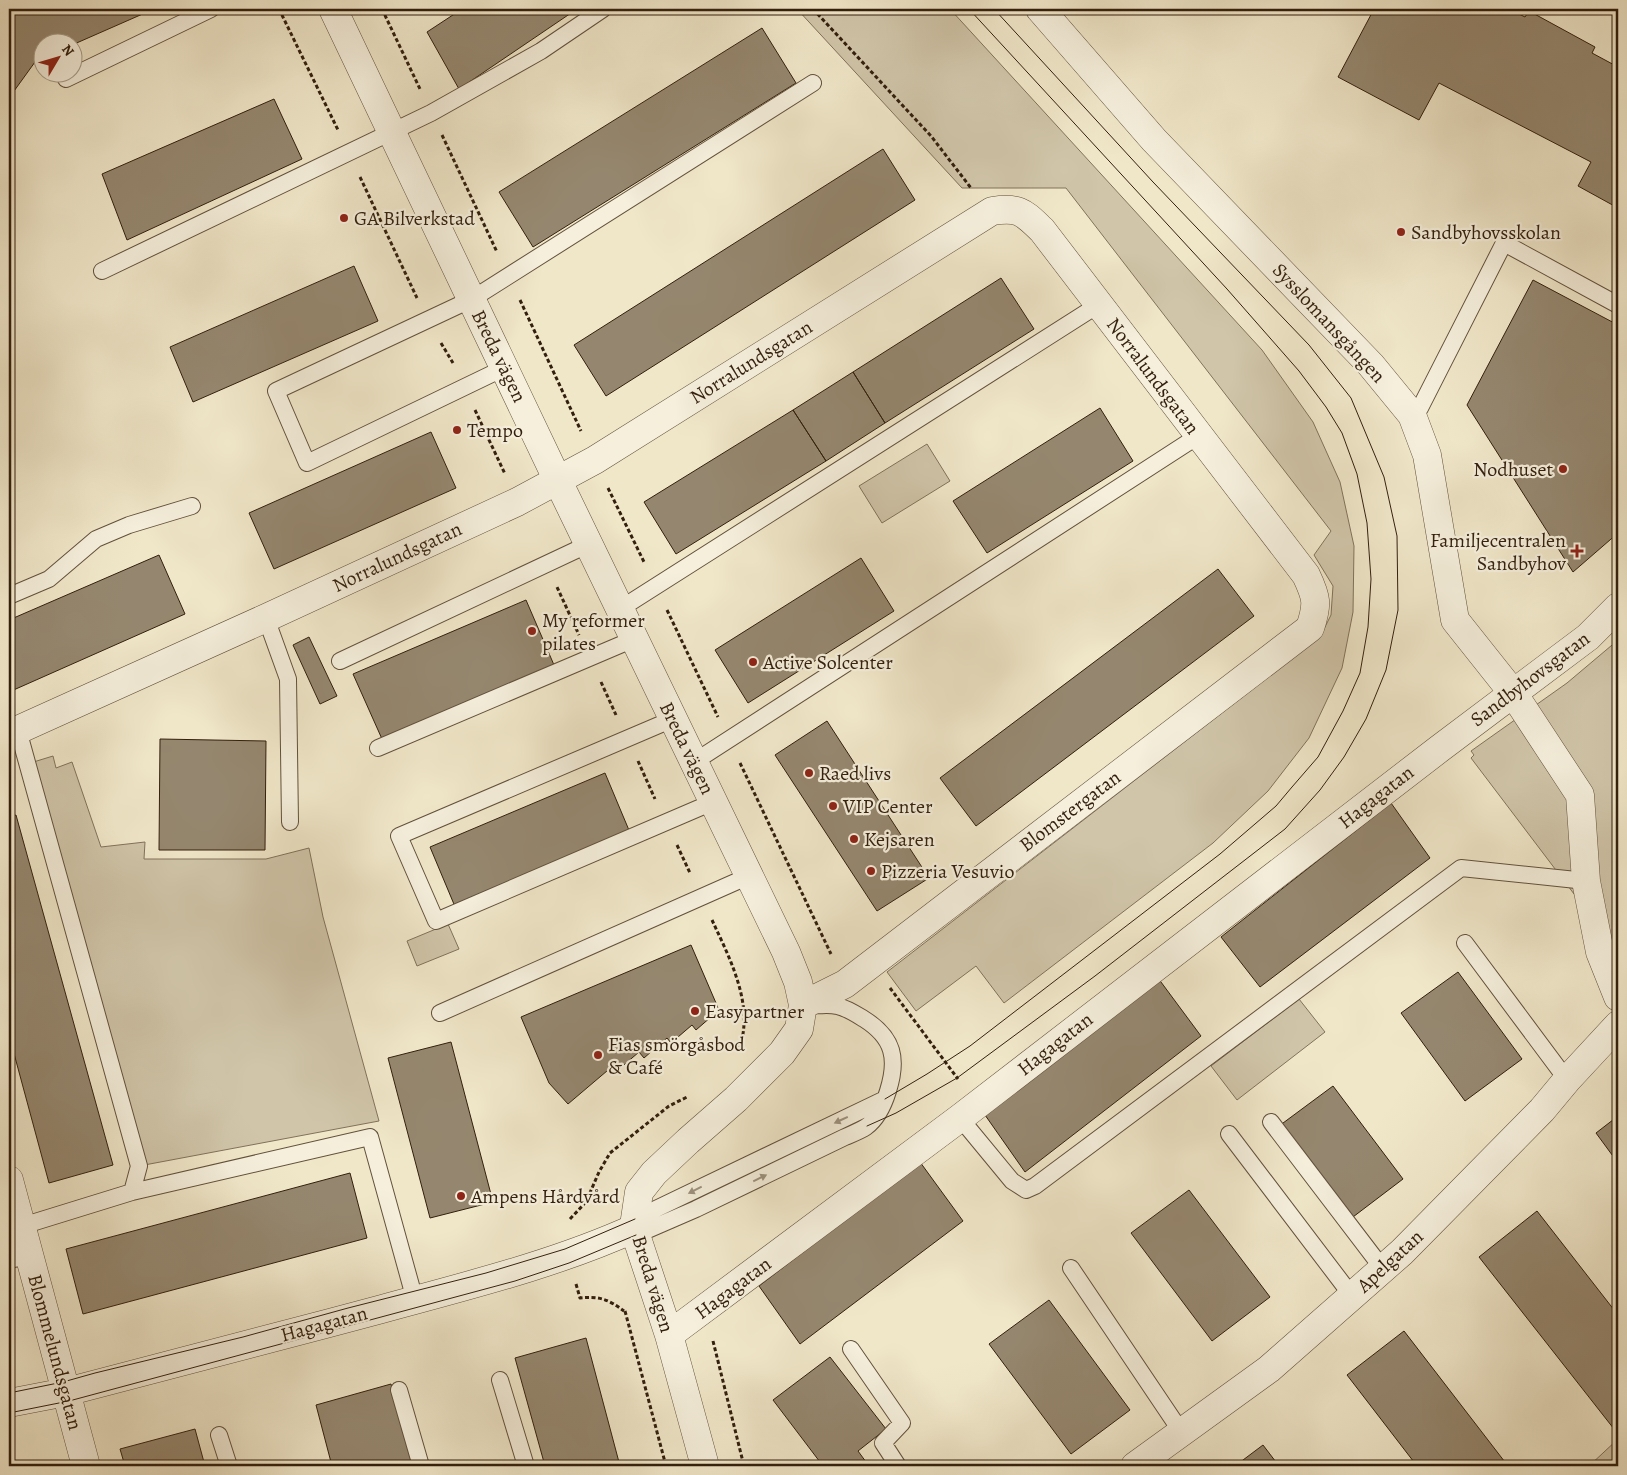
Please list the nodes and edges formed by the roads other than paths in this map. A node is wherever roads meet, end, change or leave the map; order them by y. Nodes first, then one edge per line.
1 (211, 9) edge
2 (333, 9) edge
3 (603, 9) edge
4 (1040, 9) edge
5 (82, 71) edge
6 (813, 83) dead end
7 (392, 132) junction
8 (102, 272) dead end
9 (472, 299) junction
10 (1098, 305) junction
11 (1618, 305) edge
12 (504, 368) junction
13 (1412, 415) junction
14 (1198, 436) junction
15 (558, 481) junction
16 (192, 506) dead end
17 (589, 544) junction
18 (9, 596) edge
19 (1618, 607) edge
20 (620, 609) junction
21 (266, 618) junction
22 (1310, 628) joint
23 (634, 639) junction
24 (340, 661) dead end
25 (1513, 693) junction
26 (673, 719) junction
27 (13, 732) edge
28 (378, 748) dead end
29 (1439, 748) joint
30 (694, 762) junction
31 (713, 802) junction
32 (290, 822) dead end
33 (749, 876) junction
34 (1586, 881) junction
35 (1464, 943) dead end
36 (1618, 997) edge
37 (803, 1005) junction
38 (440, 1012) dead end
39 (1618, 1025) edge
40 (1567, 1080) junction
41 (968, 1111) junction
42 (1271, 1122) dead end
43 (1230, 1134) dead end
44 (9, 1180) edge
45 (132, 1192) junction
46 (22, 1226) junction
47 (635, 1227) junction
48 (19, 1258) edge
49 (1071, 1268) dead end
50 (1383, 1269) junction
51 (1352, 1296) junction
52 (415, 1300) junction
53 (669, 1335) junction
54 (851, 1349) dead end
55 (500, 1380) dead end
56 (399, 1390) dead end
57 (66, 1392) junction
58 (9, 1403) edge
59 (1182, 1433) junction
60 (219, 1435) dead end
61 (86, 1466) edge
62 (229, 1466) edge
63 (421, 1466) edge
64 (526, 1466) edge
65 (704, 1466) edge
66 (898, 1466) edge
67 (1135, 1466) edge

1 - 5 lane
2 - 7 street, Breda vägen
3 - 7 lane
4 - 13 street, Sysslomansgången
6 - 9 lane
7 - 8 lane
7 - 9 street, Breda vägen
9 - 12 street, Breda vägen
9 - 12 lane
10 - 14 street, Norralundsgatan
10 - 15 street, Norralundsgatan
10 - 20 lane
11 - 13 lane
12 - 15 street, Breda vägen
13 - 25 street, Sysslomansgången
14 - 22 street, Norralundsgatan
14 - 30 lane
15 - 17 street, Breda vägen
15 - 21 street, Norralundsgatan
16 - 18 lane
17 - 20 street, Breda vägen
17 - 24 lane
19 - 25 street, Sandbyhovsgatan
20 - 23 street, Breda vägen
21 - 27 street, Norralundsgatan
21 - 32 lane
22 - 37 street, Blomstergatan
23 - 26 street, Breda vägen
23 - 28 lane
25 - 29 street, Sandbyhovsgatan
25 - 34 street
26 - 30 street, Breda vägen
26 - 31 lane
27 - 45 lane
29 - 41 street, Hagagatan
30 - 31 street, Breda vägen
31 - 33 street, Breda vägen
33 - 37 street, Breda vägen
33 - 38 lane
34 - 36 street
34 - 41 lane
35 - 40 lane
37 - 47 street, Breda vägen
37 - 47 lane
39 - 40 street, Apelgatan
40 - 50 street, Apelgatan
41 - 53 street, Hagagatan
42 - 50 lane
43 - 51 lane
44 - 46 street, Blommelundsgatan
45 - 46 lane
45 - 52 lane
46 - 48 street, Blommelundsgatan
47 - 52 street, Hagagatan
47 - 53 street, Breda vägen
48 - 57 street, Blommelundsgatan
49 - 59 lane
50 - 51 street, Apelgatan
51 - 59 street, Apelgatan
52 - 57 street, Hagagatan
53 - 65 street, Breda vägen
54 - 66 lane
55 - 64 lane
56 - 63 lane
57 - 58 street, Hagagatan
57 - 61 street, Blommelundsgatan
59 - 67 street, Apelgatan
60 - 62 lane

